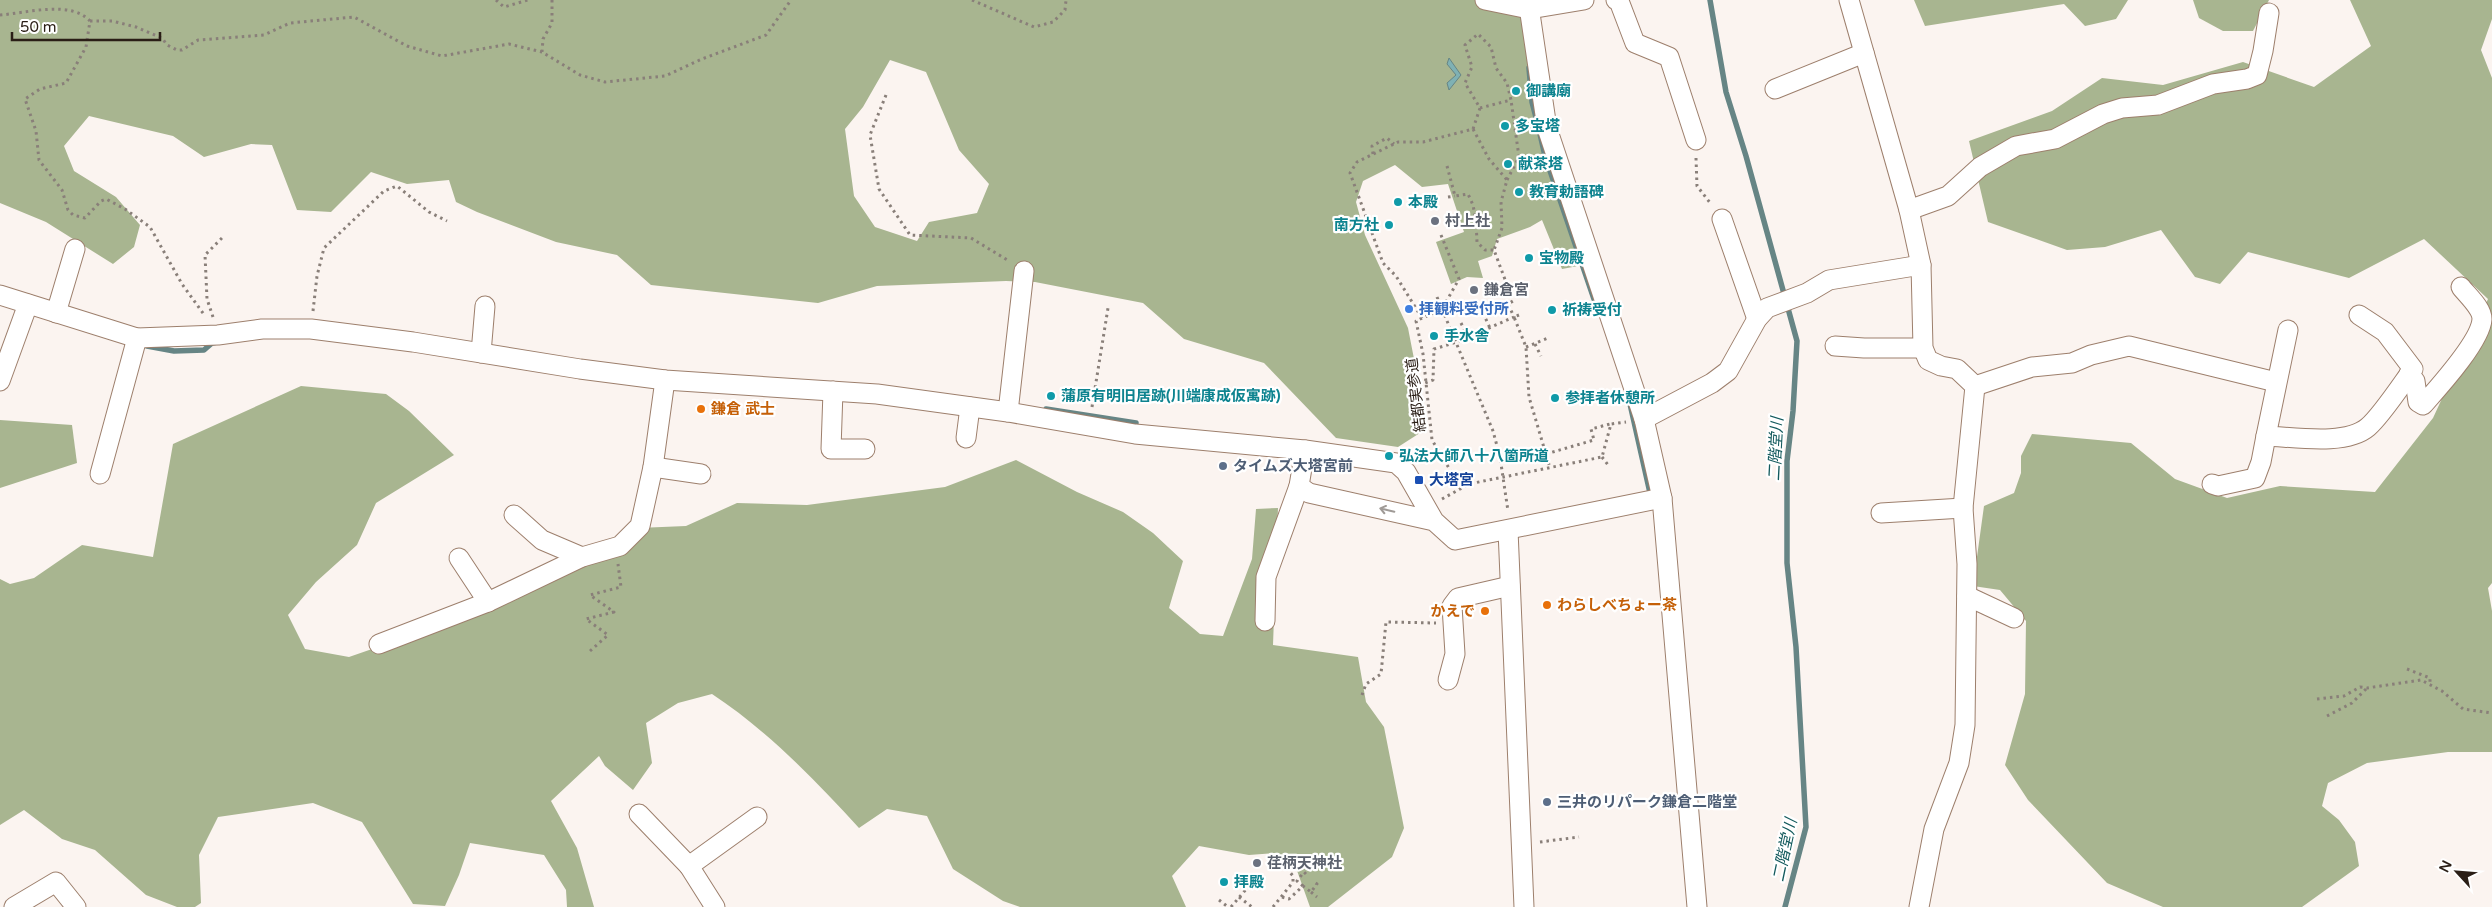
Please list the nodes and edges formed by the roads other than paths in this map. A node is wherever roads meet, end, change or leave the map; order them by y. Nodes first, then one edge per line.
1 (1485, 0) edge
2 (1584, 0) edge
3 (1616, 0) edge
4 (1849, 0) edge
5 (1529, 4) edge
6 (2269, 13) dead end
7 (1864, 53) junction
8 (1775, 89) dead end
9 (1696, 140) road end
10 (1909, 210) junction
11 (1722, 219) road end
12 (75, 249) dead end
13 (1921, 265) junction
14 (1024, 270) road end
15 (2461, 287) dead end
16 (0, 295) edge
17 (28, 304) junction
18 (485, 306) dead end
19 (56, 313) junction
20 (2359, 315) dead end
21 (1757, 319) junction
22 (2288, 330) dead end
23 (138, 338) junction
24 (1835, 346) dead end
25 (1923, 348) junction
26 (481, 353) junction
27 (2409, 374) junction
28 (665, 380) junction
29 (0, 381) edge
30 (2276, 382) junction
31 (1975, 386) junction
32 (833, 391) junction
33 (970, 407) junction
34 (1008, 412) junction
35 (1638, 420) junction
36 (2266, 436) junction
37 (966, 438) dead end
38 (865, 449) dead end
39 (1305, 450) junction
40 (653, 468) junction
41 (100, 474) dead end
42 (701, 474) dead end
43 (2212, 484) dead end
44 (1300, 486) junction
45 (1662, 498) junction
46 (1962, 508) junction
47 (1881, 513) dead end
48 (514, 515) dead end
49 (1434, 521) junction
50 (1508, 530) junction
51 (590, 555) junction
52 (459, 558) dead end
53 (1510, 586) junction
54 (1967, 596) junction
55 (488, 602) junction
56 (2014, 618) dead end
57 (1265, 621) dead end
58 (379, 644) dead end
59 (1448, 680) dead end
60 (639, 814) dead end
61 (757, 817) dead end
62 (689, 866) junction
63 (14, 907) edge
64 (76, 907) edge
65 (715, 907) edge
66 (1524, 907) edge
67 (1697, 907) edge
68 (1919, 907) edge

1 - 5 street
2 - 5 street
3 - 9 street
4 - 7 street
5 - 35 street
6 - 10 street
7 - 8 street
7 - 10 street
10 - 13 street
11 - 21 street
12 - 19 street
13 - 21 street
13 - 25 street
14 - 34 street
15 - 27 street
16 - 17 street
17 - 19 street
17 - 29 street
18 - 26 street
19 - 23 street
20 - 27 street
21 - 35 street
22 - 30 street
23 - 26 street
23 - 41 street
24 - 25 street
25 - 31 street
26 - 28 street
27 - 36 street
28 - 32 street
28 - 40 street
30 - 31 street
30 - 36 street
31 - 46 street
32 - 33 street
32 - 38 street
33 - 34 street
33 - 37 street
34 - 39 street
35 - 45 street
36 - 43 street
39 - 44 street
39 - 49 street
40 - 42 street
40 - 51 street
49 -> 44 street
44 - 57 street
45 - 50 street
45 - 67 street
46 - 47 street
46 - 54 street
48 - 51 street
49 - 50 street
50 - 53 street
51 - 55 street
52 - 55 street
53 - 59 street
53 - 66 street
54 - 56 street
54 - 68 street
55 - 58 street
60 - 62 street
61 - 62 street
62 - 65 street
63 - 64 street

